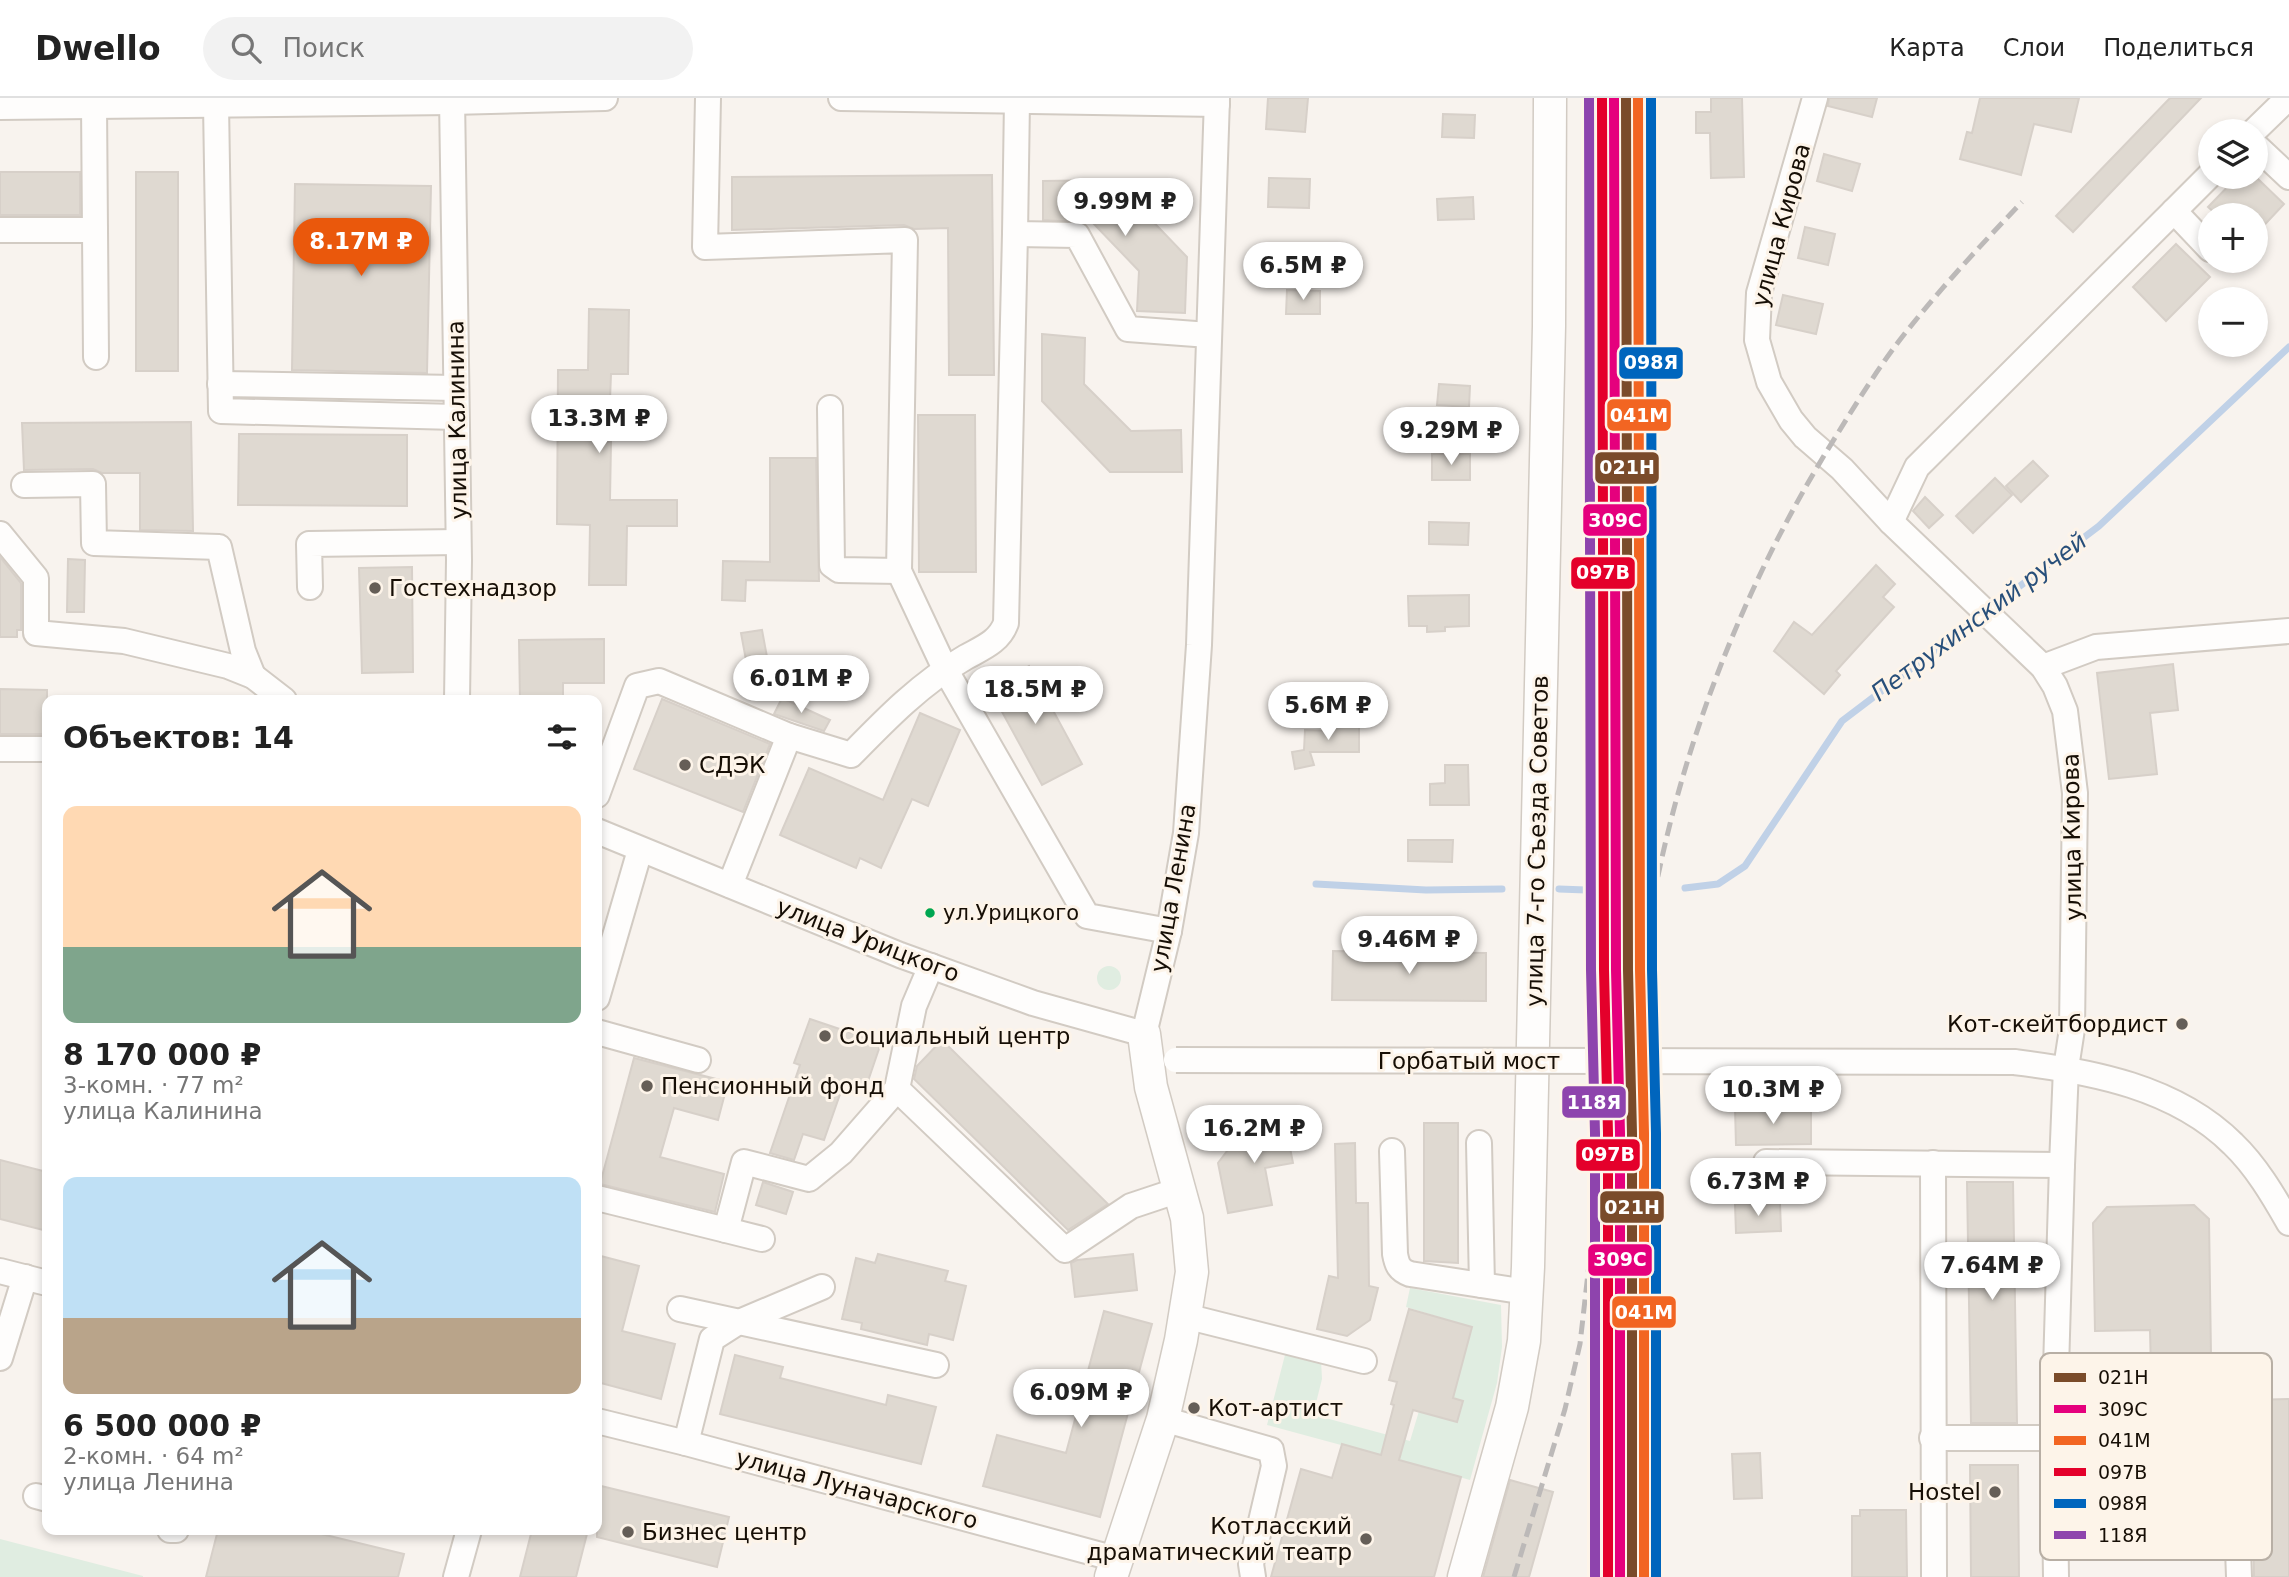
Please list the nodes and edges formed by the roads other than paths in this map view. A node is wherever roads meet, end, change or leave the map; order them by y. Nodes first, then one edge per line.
1 (605, 98) edge
2 (708, 98) edge
3 (841, 98) edge
4 (887, 98) edge
5 (1550, 98) edge
6 (1815, 98) edge
7 (2288, 98) edge
8 (452, 100) edge
9 (1017, 100) junction
10 (1217, 101) edge
11 (188, 102) edge
12 (94, 104) junction
13 (216, 104) junction
14 (0, 107) edge
15 (2266, 119) edge
16 (2268, 157) edge
17 (2289, 177) edge
18 (2198, 186) edge
19 (2174, 211) junction
20 (0, 230) edge
21 (95, 230) junction
22 (1015, 234) junction
23 (2198, 236) edge
24 (1209, 335) junction
25 (96, 357) dead end
26 (220, 384) junction
27 (456, 388) junction
28 (830, 408) dead end
29 (456, 417) junction
30 (24, 485) dead end
31 (1891, 522) junction
32 (0, 534) edge
33 (458, 542) junction
34 (899, 571) junction
35 (310, 587) dead end
36 (2289, 631) edge
37 (2043, 667) junction
38 (945, 669) junction
39 (253, 676) junction
40 (278, 695) edge
41 (457, 695) edge
42 (789, 736) junction
43 (0, 749) edge
44 (42, 749) edge
45 (602, 781) edge
46 (602, 833) edge
47 (640, 850) junction
48 (730, 885) junction
49 (1169, 931) junction
50 (931, 966) junction
51 (602, 981) edge
52 (602, 1033) edge
53 (1144, 1034) junction
54 (698, 1060) dead end
55 (1175, 1060) dead end
56 (2066, 1068) junction
57 (897, 1089) junction
58 (1479, 1143) dead end
59 (1392, 1151) dead end
60 (1766, 1162) dead end
61 (1933, 1163) junction
62 (2062, 1165) junction
63 (1179, 1190) junction
64 (602, 1199) edge
65 (2289, 1223) edge
66 (726, 1230) junction
67 (762, 1239) dead end
68 (0, 1271) edge
69 (36, 1280) edge
70 (1482, 1285) junction
71 (822, 1287) dead end
72 (1526, 1292) junction
73 (680, 1309) dead end
74 (1185, 1317) junction
75 (737, 1323) junction
76 (2056, 1353) edge
77 (0, 1358) edge
78 (1364, 1361) dead end
79 (936, 1365) dead end
80 (1163, 1419) junction
81 (602, 1422) edge
82 (1932, 1437) junction
83 (2040, 1437) edge
84 (686, 1443) junction
85 (468, 1535) edge
86 (1114, 1568) edge
87 (456, 1577) edge
88 (1253, 1577) edge
89 (1464, 1577) edge
90 (1934, 1577) edge

1 - 8 street
2 - 34 street
3 - 4 street
4 - 9 street
5 - 72 main road, улица 7-го Съезда Советов
6 - 31 street, улица Кирова
7 - 15 street
8 - 13 street
8 - 27 street, улица Калинина
9 - 10 street
9 - 22 street
10 - 24 street, улица Ленина
11 - 12 street
11 - 13 street
12 - 14 street
12 - 21 street
13 - 26 street
16 - 17 street
18 - 19 street
19 - 23 street
19 - 31 street
20 - 21 street
21 - 25 street
22 - 24 street
22 - 38 street
24 - 49 street, улица Ленина
26 - 27 street
26 - 29 street
27 - 29 street, улица Калинина
28 - 34 street
29 - 33 street, улица Калинина
30 - 39 street
31 - 37 street, улица Кирова
32 - 39 street
33 - 35 street
33 - 41 street, улица Калинина
34 - 38 street
36 - 37 street
37 - 56 street, улица Кирова
38 - 42 street
38 - 49 street
39 - 40 street
42 - 45 street
42 - 48 street
43 - 44 street
46 - 47 street, улица Урицкого
47 - 48 street, улица Урицкого
47 - 51 street
48 - 50 street, улица Урицкого
49 - 53 street, улица Ленина
50 - 53 street, улица Урицкого
50 - 57 street
52 - 54 street
53 - 63 main road, улица Ленина
55 - 56 street, Горбатый мост, bridge
56 - 62 street, улица Кирова
56 - 65 street, Горбатый мост
57 - 63 street
57 - 66 street
58 - 70 street
59 - 70 street
60 - 61 street
61 - 62 street
61 - 82 street
62 - 76 street, улица Кирова
63 - 74 main road, улица Ленина
64 - 66 street
66 - 67 street
68 - 69 street
69 - 77 street
70 - 72 street
71 - 75 street
72 - 89 main road, улица 7-го Съезда Советов
73 - 75 street
74 - 78 street
74 - 80 main road, улица Ленина
75 - 79 street
75 - 84 street
80 - 86 main road, улица Ленина
80 - 88 street
81 - 84 street, улица Луначарского
82 - 83 street
82 - 90 street
84 - 86 street, улица Луначарского
85 - 87 street

